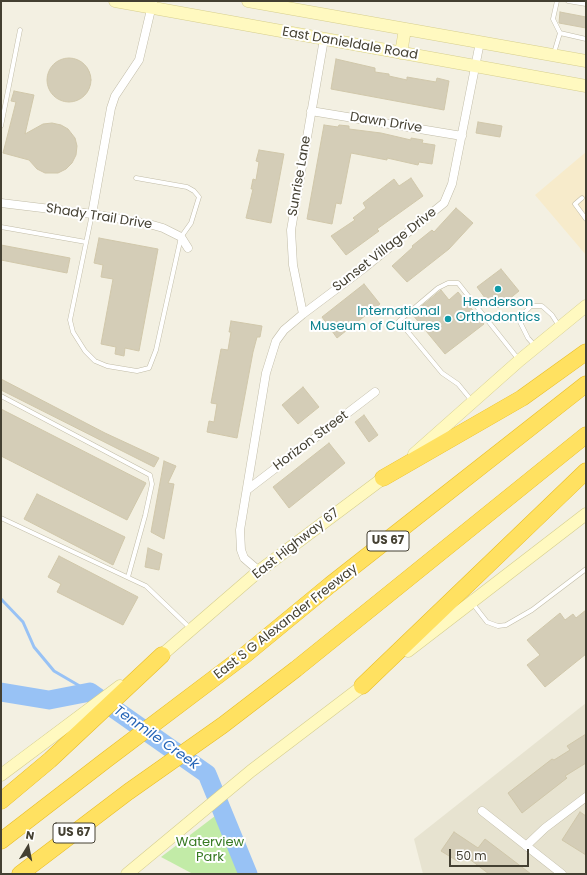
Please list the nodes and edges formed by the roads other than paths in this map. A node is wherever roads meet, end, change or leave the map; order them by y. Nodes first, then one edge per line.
1 (115, 1) edge
2 (248, 1) edge
3 (557, 1) edge
4 (568, 1) edge
5 (153, 4) edge
6 (586, 4) edge
7 (405, 29) junction
8 (20, 30) dead end
9 (560, 33) junction
10 (324, 39) junction
11 (586, 39) edge
12 (480, 42) junction
13 (401, 53) junction
14 (553, 55) junction
15 (586, 61) edge
16 (476, 66) junction
17 (586, 86) edge
18 (311, 111) junction
19 (1, 126) edge
20 (462, 136) junction
21 (136, 178) dead end
22 (582, 198) dead end
23 (1, 203) edge
24 (92, 214) junction
25 (586, 219) edge
26 (1, 227) edge
27 (181, 237) junction
28 (86, 242) junction
29 (188, 248) dead end
30 (586, 306) edge
31 (303, 314) junction
32 (560, 327) junction
33 (536, 347) junction
34 (586, 352) edge
35 (520, 360) junction
36 (586, 384) edge
37 (375, 392) dead end
38 (1, 396) edge
39 (473, 402) junction
40 (586, 435) edge
41 (586, 471) edge
42 (383, 478) junction
43 (247, 490) junction
44 (586, 514) edge
45 (1, 518) edge
46 (586, 569) edge
47 (259, 572) junction
48 (128, 577) junction
49 (471, 602) junction
50 (192, 630) junction
51 (162, 655) junction
52 (362, 686) junction
53 (1, 775) edge
54 (586, 797) edge
55 (1, 800) edge
56 (482, 811) dead end
57 (1, 841) edge
58 (526, 846) junction
59 (20, 874) edge
60 (127, 874) edge
61 (562, 874) edge

1 - 5 main road, East Danieldale Road
2 - 7 main road, East Danieldale Road
3 - 9 lane
4 - 6 lane
5 - 10 main road, East Danieldale Road
5 - 24 street
7 - 12 main road, East Danieldale Road
7 - 13 main road
8 - 19 lane
9 - 11 lane
9 - 14 lane
10 - 13 main road, East Danieldale Road
10 - 18 street, Sunrise Lane
12 - 14 main road, East Danieldale Road
12 - 16 street, Sunset Village Drive
13 - 16 main road, East Danieldale Road
14 - 15 main road, East Danieldale Road
16 - 17 main road, East Danieldale Road
16 - 20 street, Sunset Village Drive
18 - 20 street, Dawn Drive
18 - 31 street, Sunrise Lane
20 - 31 street, Sunset Village Drive
21 - 27 lane
22 - 25 lane
23 - 24 street, Shady Trail Drive
24 - 27 street, Shady Trail Drive
24 - 28 lane
26 - 28 lane
27 - 28 lane
27 - 29 street
30 - 32 main road, East Highway 67
31 - 43 street, Sunset Village Drive
32 - 33 main road, East Highway 67
32 - 33 lane
33 - 35 main road, East Highway 67
34 - 42 highway
35 - 39 main road, East Highway 67
35 - 39 lane
36 - 57 highway, East S G Alexander Freeway / US 67
37 - 43 street, Horizon Street
38 - 48 lane
39 - 42 main road, East Highway 67
40 - 59 highway, US 67
41 - 52 highway
42 - 47 main road, East Highway 67
43 - 47 street, Sunset Village Drive
44 - 49 main road
45 - 48 lane
46 - 49 lane
47 - 50 main road, East Highway 67
48 - 50 lane
49 - 52 main road
50 - 51 main road, East Highway 67
51 - 53 main road, East Highway 67
51 - 55 highway
52 - 60 main road
54 - 58 street
56 - 58 street
58 - 61 street

